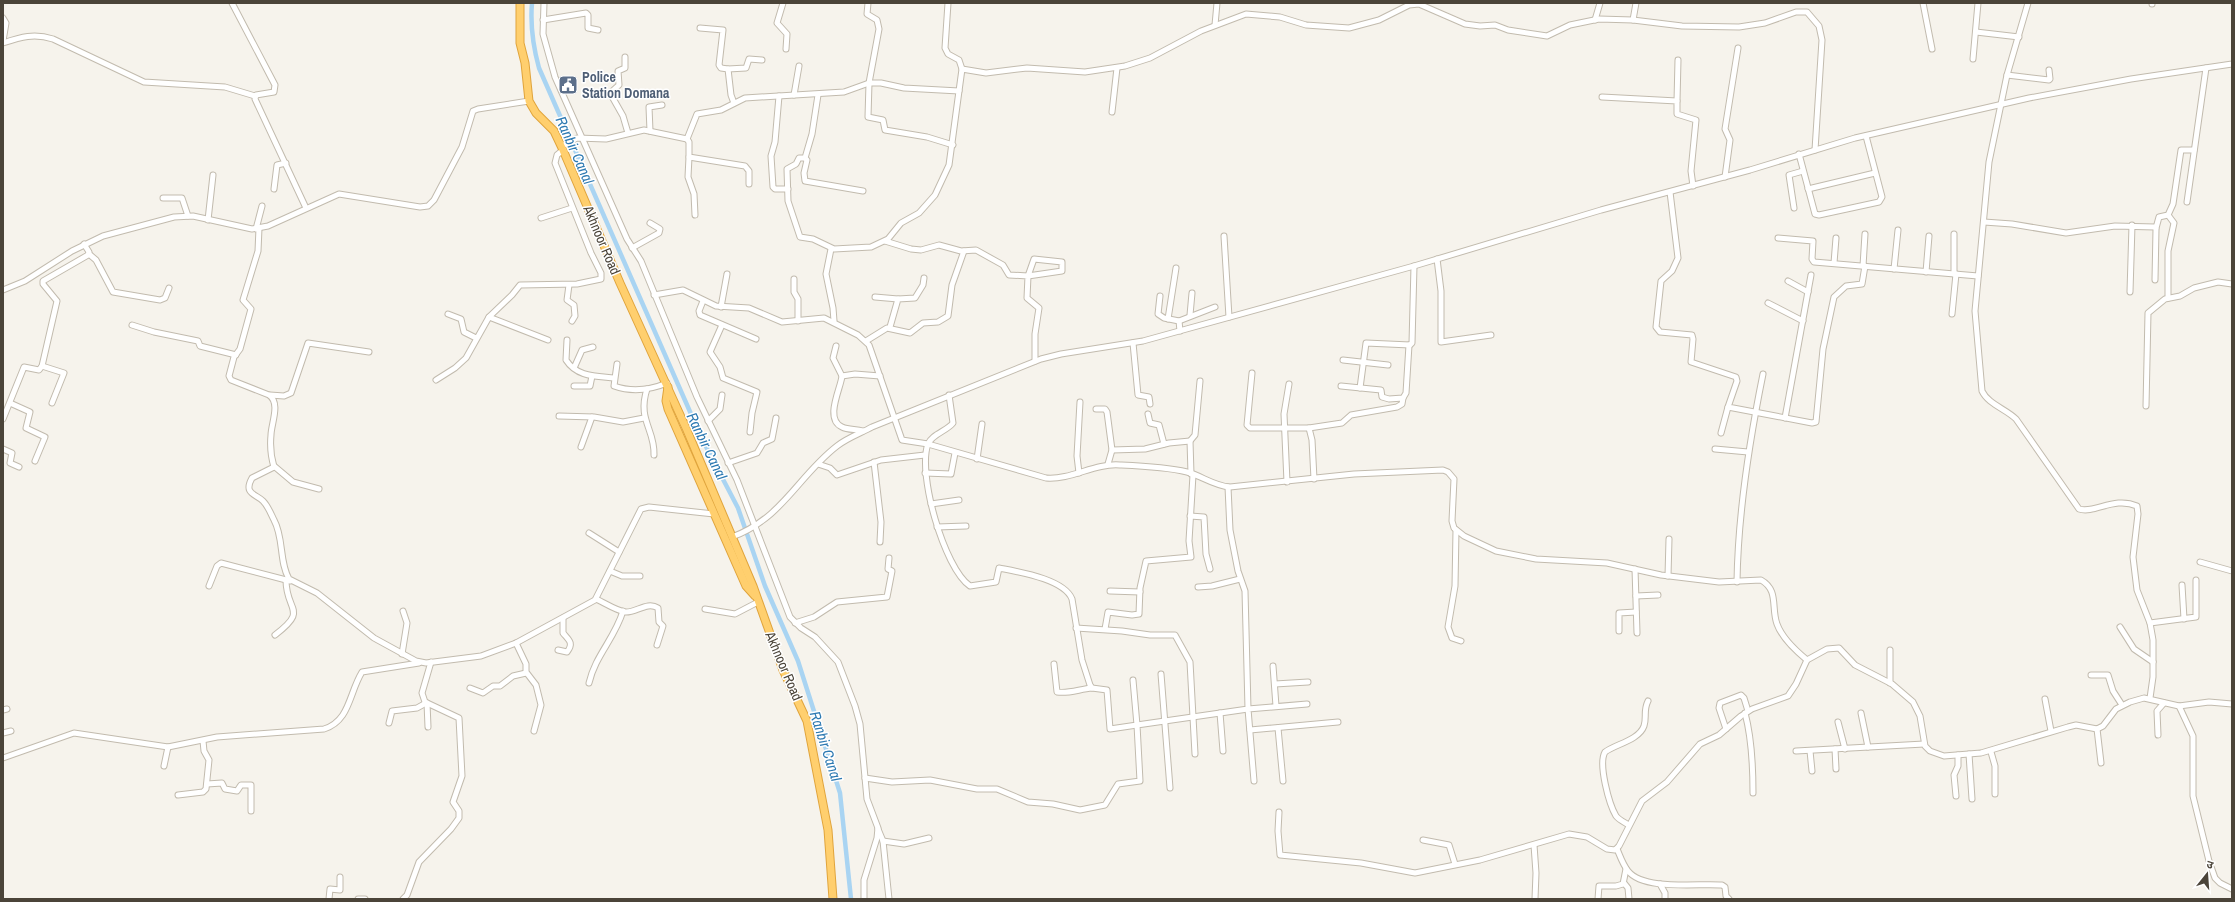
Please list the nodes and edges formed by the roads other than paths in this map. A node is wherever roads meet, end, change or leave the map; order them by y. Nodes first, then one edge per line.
1 (232, 3) edge
2 (520, 3) edge
3 (544, 3) edge
4 (783, 3) edge
5 (868, 3) edge
6 (948, 3) edge
7 (1217, 3) edge
8 (1600, 3) edge
9 (1636, 3) edge
10 (1923, 3) edge
11 (1978, 3) edge
12 (2028, 3) edge
13 (3, 18) edge
14 (543, 20) junction
15 (1595, 20) junction
16 (1633, 20) junction
17 (1215, 25) junction
18 (700, 28) dead end
19 (598, 30) dead end
20 (1976, 32) junction
21 (2018, 37) junction
22 (3, 42) edge
23 (1738, 48) dead end
24 (786, 49) dead end
25 (1932, 49) dead end
26 (625, 57) dead end
27 (1973, 59) dead end
28 (762, 60) dead end
29 (1678, 60) dead end
30 (2232, 64) edge
31 (799, 66) dead end
32 (1117, 68) junction
33 (2206, 68) junction
34 (728, 69) junction
35 (962, 69) junction
36 (2049, 70) dead end
37 (2007, 75) junction
38 (869, 83) junction
39 (959, 91) junction
40 (794, 95) junction
41 (818, 95) junction
42 (255, 96) junction
43 (779, 96) junction
44 (1602, 97) dead end
45 (1677, 100) junction
46 (529, 101) junction
47 (734, 103) junction
48 (2001, 104) junction
49 (662, 106) dead end
50 (1112, 112) dead end
51 (650, 131) junction
52 (628, 133) junction
53 (1866, 136) junction
54 (583, 138) junction
55 (687, 139) junction
56 (953, 145) junction
57 (564, 146) junction
58 (1815, 150) junction
59 (2194, 150) junction
60 (1799, 154) junction
61 (689, 157) junction
62 (805, 158) junction
63 (286, 163) junction
64 (1803, 171) junction
65 (1875, 173) junction
66 (213, 175) dead end
67 (1725, 177) junction
68 (749, 184) dead end
69 (1693, 186) junction
70 (274, 189) dead end
71 (1808, 189) junction
72 (788, 190) junction
73 (863, 191) dead end
74 (1670, 192) junction
75 (163, 198) dead end
76 (2187, 202) dead end
77 (262, 206) dead end
78 (306, 208) junction
79 (572, 208) junction
80 (1794, 208) dead end
81 (695, 215) dead end
82 (2168, 215) junction
83 (188, 216) junction
84 (540, 218) dead end
85 (208, 220) junction
86 (1984, 222) junction
87 (650, 223) dead end
88 (2132, 226) junction
89 (2156, 228) junction
90 (257, 229) junction
91 (1898, 230) dead end
92 (1865, 234) dead end
93 (1954, 234) dead end
94 (1224, 236) dead end
95 (1929, 236) dead end
96 (1778, 238) dead end
97 (1836, 238) dead end
98 (885, 240) junction
99 (84, 244) junction
100 (632, 248) junction
101 (831, 249) junction
102 (964, 251) junction
103 (89, 254) junction
104 (1437, 259) junction
105 (1834, 263) junction
106 (1414, 266) junction
107 (1864, 266) junction
108 (1176, 268) dead end
109 (1894, 269) junction
110 (1926, 272) junction
111 (727, 274) dead end
112 (1955, 274) junction
113 (1811, 275) dead end
114 (1028, 276) junction
115 (1978, 276) junction
116 (924, 278) dead end
117 (794, 279) dead end
118 (2155, 280) dead end
119 (1788, 281) dead end
120 (2232, 284) edge
121 (169, 288) dead end
122 (568, 289) junction
123 (3, 290) edge
124 (1808, 292) junction
125 (2130, 292) dead end
126 (1192, 293) dead end
127 (654, 295) junction
128 (875, 296) dead end
129 (1160, 296) dead end
130 (2168, 298) junction
131 (898, 299) junction
132 (703, 301) junction
133 (1768, 303) dead end
134 (721, 307) junction
135 (1215, 307) dead end
136 (448, 314) dead end
137 (1952, 314) dead end
138 (1190, 315) junction
139 (489, 317) junction
140 (1229, 317) junction
141 (1168, 319) junction
142 (572, 321) dead end
143 (798, 321) junction
144 (834, 321) junction
145 (1179, 321) junction
146 (1803, 321) junction
147 (132, 325) dead end
148 (722, 325) junction
149 (890, 327) junction
150 (1180, 331) junction
151 (1491, 335) dead end
152 (472, 337) junction
153 (756, 339) dead end
154 (548, 340) dead end
155 (567, 340) dead end
156 (866, 340) junction
157 (1133, 343) junction
158 (1409, 345) junction
159 (836, 346) dead end
160 (593, 347) dead end
161 (369, 352) dead end
162 (236, 355) junction
163 (1343, 360) dead end
164 (1035, 361) junction
165 (1363, 362) junction
166 (617, 364) dead end
167 (1388, 365) dead end
168 (42, 366) junction
169 (574, 368) junction
170 (1252, 373) dead end
171 (1763, 374) dead end
172 (592, 376) junction
173 (842, 376) junction
174 (880, 376) junction
175 (614, 378) junction
176 (436, 380) dead end
177 (1200, 381) dead end
178 (1289, 384) dead end
179 (667, 385) junction
180 (574, 386) dead end
181 (1341, 386) dead end
182 (1360, 388) junction
183 (647, 389) junction
184 (269, 395) junction
185 (722, 395) dead end
186 (949, 395) junction
187 (1403, 398) junction
188 (1080, 402) dead end
189 (10, 403) junction
190 (52, 403) dead end
191 (1150, 404) dead end
192 (2146, 406) dead end
193 (1728, 407) junction
194 (1096, 409) dead end
195 (1755, 413) junction
196 (1148, 414) dead end
197 (559, 416) dead end
198 (592, 417) junction
199 (644, 418) junction
200 (776, 418) dead end
201 (894, 418) junction
202 (1785, 418) junction
203 (3, 419) edge
204 (708, 421) junction
205 (982, 424) dead end
206 (1285, 428) junction
207 (1309, 428) junction
208 (864, 431) junction
209 (750, 432) dead end
210 (1720, 433) dead end
211 (1190, 441) junction
212 (928, 444) junction
213 (1164, 444) junction
214 (581, 447) dead end
215 (3, 449) edge
216 (1715, 449) dead end
217 (1112, 450) junction
218 (1748, 452) junction
219 (955, 453) junction
220 (654, 455) dead end
221 (925, 455) junction
222 (977, 459) junction
223 (35, 461) dead end
224 (874, 462) junction
225 (273, 463) junction
226 (728, 463) junction
227 (818, 464) junction
228 (1108, 464) junction
229 (18, 467) dead end
230 (1079, 472) junction
231 (925, 473) junction
232 (1192, 474) junction
233 (1314, 479) junction
234 (1287, 482) junction
235 (1228, 486) junction
236 (318, 489) dead end
237 (959, 500) dead end
238 (931, 504) junction
239 (714, 514) junction
240 (1190, 516) junction
241 (966, 526) dead end
242 (937, 527) junction
243 (755, 528) junction
244 (1456, 530) junction
245 (589, 533) dead end
246 (732, 538) junction
247 (1668, 539) dead end
248 (880, 542) dead end
249 (619, 552) junction
250 (889, 558) dead end
251 (2200, 562) dead end
252 (1635, 569) junction
253 (1210, 570) dead end
254 (610, 571) junction
255 (2232, 571) edge
256 (640, 576) dead end
257 (1668, 576) junction
258 (1240, 579) junction
259 (288, 580) junction
260 (2196, 580) dead end
261 (1737, 582) junction
262 (2182, 585) dead end
263 (208, 586) dead end
264 (1198, 587) dead end
265 (1110, 591) dead end
266 (1140, 592) junction
267 (1658, 595) dead end
268 (1636, 596) junction
269 (596, 599) junction
270 (758, 601) junction
271 (705, 609) dead end
272 (403, 612) dead end
273 (623, 612) junction
274 (1636, 612) junction
275 (563, 618) junction
276 (2184, 619) junction
277 (795, 623) junction
278 (2150, 623) junction
279 (2120, 627) dead end
280 (1076, 628) junction
281 (1105, 629) junction
282 (1619, 631) dead end
283 (1637, 633) dead end
284 (275, 635) dead end
285 (1461, 641) dead end
286 (516, 643) junction
287 (657, 645) dead end
288 (558, 650) dead end
289 (1890, 650) dead end
290 (402, 654) junction
291 (1807, 660) junction
292 (431, 662) junction
293 (2153, 662) junction
294 (422, 663) junction
295 (1054, 664) dead end
296 (1274, 666) dead end
297 (526, 673) junction
298 (1161, 674) dead end
299 (2091, 675) dead end
300 (1133, 680) dead end
301 (1308, 682) dead end
302 (589, 683) dead end
303 (1890, 683) junction
304 (1275, 684) junction
305 (470, 688) dead end
306 (1092, 688) junction
307 (2150, 698) junction
308 (2045, 699) dead end
309 (1648, 701) dead end
310 (2164, 702) junction
311 (427, 703) junction
312 (1307, 704) dead end
313 (2232, 704) edge
314 (2122, 705) junction
315 (1276, 706) junction
316 (2179, 706) junction
317 (1248, 709) junction
318 (1746, 712) junction
319 (1220, 713) junction
320 (1861, 713) dead end
321 (1192, 717) junction
322 (1165, 721) junction
323 (1338, 722) dead end
324 (1838, 722) dead end
325 (390, 723) dead end
326 (1137, 725) junction
327 (428, 727) dead end
328 (1278, 728) junction
329 (1726, 729) junction
330 (2097, 729) junction
331 (1250, 730) junction
332 (11, 731) dead end
333 (534, 731) dead end
334 (2051, 731) junction
335 (3, 733) edge
336 (2158, 735) dead end
337 (202, 741) junction
338 (1924, 744) junction
339 (168, 747) junction
340 (1868, 748) junction
341 (1835, 749) junction
342 (1845, 749) junction
343 (1796, 751) dead end
344 (1810, 751) junction
345 (1223, 752) dead end
346 (1991, 752) junction
347 (1195, 754) dead end
348 (1969, 754) junction
349 (1958, 755) junction
350 (3, 758) edge
351 (2101, 763) dead end
352 (164, 766) dead end
353 (1836, 769) dead end
354 (1812, 771) dead end
355 (865, 778) junction
356 (1283, 781) dead end
357 (1254, 782) dead end
358 (207, 784) junction
359 (1170, 788) dead end
360 (1753, 793) dead end
361 (1995, 794) dead end
362 (178, 795) dead end
363 (1956, 796) dead end
364 (1972, 799) dead end
365 (251, 811) dead end
366 (1279, 812) dead end
367 (1628, 825) junction
368 (878, 828) junction
369 (929, 838) dead end
370 (1423, 840) dead end
371 (883, 841) junction
372 (1534, 845) junction
373 (1617, 849) junction
374 (1455, 864) junction
375 (1626, 869) junction
376 (340, 877) dead end
377 (1624, 883) junction
378 (1660, 884) junction
379 (2232, 889) edge
380 (329, 899) edge
381 (358, 899) edge
382 (365, 899) edge
383 (403, 899) edge
384 (834, 899) edge
385 (864, 899) edge
386 (889, 899) edge
387 (1534, 899) edge
388 (1598, 899) edge
389 (1629, 899) edge
390 (1665, 899) edge
391 (1729, 899) edge

1 - 42 street
2 - 46 highway, Akhnoor Road
3 - 14 street
4 - 24 street
5 - 38 street
6 - 35 street
7 - 17 street
8 - 15 street
9 - 16 street
10 - 25 street
11 - 20 street
12 - 21 street
13 - 22 street
14 - 19 street
14 - 54 street
15 - 16 street
15 - 17 street
16 - 58 street
17 - 32 street
18 - 34 street
20 - 21 street
20 - 27 street
21 - 37 street
22 - 42 street
23 - 67 street
26 - 52 street
28 - 34 street
29 - 45 street
30 - 33 street
31 - 40 street
32 - 35 street
32 - 50 street
33 - 48 street
33 - 59 street
34 - 47 street
35 - 39 street
36 - 37 street
37 - 48 street
38 - 39 street
38 - 41 street
38 - 56 street
39 - 56 street
40 - 41 street
40 - 43 street
41 - 62 street
42 - 63 street
43 - 47 street
43 - 72 street
44 - 45 street
45 - 69 street
46 - 57 highway, Akhnoor Road
46 - 78 street
47 - 55 street
48 - 53 street
48 - 86 street
49 - 51 street
51 - 52 street
51 - 55 street
52 - 54 street
53 - 58 street
53 - 65 street
54 - 57 street
54 - 100 street
55 - 61 street
56 - 98 street
57 - 79 street
57 - 179 highway, Akhnoor Road
58 - 60 street
59 - 76 street
59 - 82 street
60 - 64 street
60 - 67 street
61 - 68 street
61 - 81 street
62 - 72 street
62 - 73 street
63 - 70 street
63 - 78 street
64 - 71 street
64 - 80 street
65 - 71 street
65 - 71 street
66 - 85 street
67 - 69 street
69 - 74 street
72 - 101 street
74 - 104 street
74 - 193 street
75 - 83 street
77 - 90 street
78 - 90 street
79 - 84 street
79 - 122 street
82 - 89 street
82 - 130 street
83 - 85 street
83 - 99 street
85 - 90 street
86 - 88 street
86 - 115 street
87 - 100 street
88 - 89 street
88 - 125 street
89 - 118 street
90 - 162 street
91 - 109 street
92 - 107 street
93 - 112 street
94 - 140 street
95 - 110 street
96 - 105 street
97 - 105 street
98 - 101 street
98 - 102 street
99 - 103 street
99 - 123 street
100 - 127 street
101 - 144 street
102 - 114 street
102 - 149 street
103 - 121 street
103 - 168 street
104 - 106 street
104 - 151 street
105 - 107 street
106 - 140 street
106 - 158 street
107 - 109 street
107 - 202 street
108 - 141 street
109 - 110 street
110 - 112 street
111 - 134 street
112 - 115 street
112 - 137 street
113 - 124 street
114 - 114 street
114 - 164 street
115 - 278 street
116 - 131 street
117 - 143 street
119 - 124 street
120 - 130 street
122 - 139 street
122 - 142 street
124 - 146 street
126 - 138 street
127 - 132 street
127 - 204 street
128 - 131 street
129 - 141 street
130 - 192 street
131 - 149 street
132 - 134 street
132 - 148 street
133 - 146 street
134 - 143 street
135 - 138 street
136 - 152 street
138 - 145 street
139 - 152 street
139 - 154 street
140 - 150 street
141 - 145 street
143 - 144 street
144 - 156 street
145 - 150 street
146 - 202 street
147 - 162 street
148 - 153 street
148 - 209 street
149 - 156 street
150 - 157 street
152 - 176 street
155 - 169 street
156 - 174 street
157 - 164 street
157 - 191 street
158 - 165 street
158 - 187 street
159 - 173 street
160 - 169 street
161 - 184 street
162 - 184 street
163 - 165 street
164 - 186 street
165 - 167 street
165 - 182 street
166 - 175 street
168 - 189 street
168 - 190 street
169 - 172 street
170 - 206 street
171 - 195 street
172 - 175 street
172 - 180 street
173 - 174 street
173 - 208 street
174 - 201 street
175 - 183 street
177 - 211 street
178 - 206 street
179 - 183 street
179 - 239 highway, Akhnoor Road
179 - 246 highway, Akhnoor Road
181 - 182 street
182 - 187 street
183 - 199 street
184 - 225 street
185 - 204 street
186 - 201 street
186 - 212 street
187 - 207 street
188 - 230 street
189 - 203 street
189 - 223 street
193 - 195 street
193 - 210 street
194 - 217 street
195 - 202 street
195 - 218 street
196 - 213 street
197 - 198 street
198 - 199 street
198 - 214 street
199 - 220 street
200 - 226 street
201 - 208 street
201 - 212 street
204 - 226 street
205 - 222 street
206 - 207 street
206 - 234 street
207 - 233 street
208 - 227 street
211 - 213 street
211 - 232 street
212 - 219 street
212 - 221 street
213 - 217 street
215 - 229 street
216 - 218 street
217 - 228 street
218 - 261 street
219 - 222 street
219 - 231 street
221 - 224 street
221 - 231 street
222 - 230 street
224 - 227 street
224 - 248 street
225 - 236 street
225 - 259 street
226 - 243 street
227 - 243 street
228 - 230 street
228 - 232 street
231 - 238 street
232 - 235 street
232 - 240 street
233 - 234 street
233 - 244 street
234 - 235 street
235 - 258 street
237 - 238 street
238 - 242 street
239 - 249 street
239 - 270 highway, Akhnoor Road
240 - 253 street
240 - 266 street
241 - 242 street
242 - 280 street
243 - 246 street
243 - 277 street
244 - 252 street
244 - 285 street
245 - 249 street
246 - 270 highway, Akhnoor Road
247 - 257 street
249 - 254 street
250 - 277 street
251 - 255 street
252 - 257 street
252 - 268 street
254 - 256 street
254 - 269 street
257 - 261 street
258 - 264 street
258 - 317 street
259 - 263 street
259 - 284 street
259 - 290 street
260 - 276 street
261 - 291 street
262 - 276 street
265 - 266 street
266 - 281 street
267 - 268 street
268 - 274 street
269 - 273 street
269 - 275 street
270 - 271 street
270 - 384 highway, Akhnoor Road
272 - 290 street
273 - 287 street
273 - 302 street
274 - 282 street
274 - 283 street
275 - 286 street
275 - 288 street
276 - 278 street
277 - 355 street
278 - 293 street
279 - 293 street
280 - 281 street
280 - 306 street
281 - 321 street
286 - 292 street
286 - 297 street
289 - 303 street
290 - 294 street
291 - 303 street
291 - 318 street
292 - 294 street
292 - 311 street
293 - 307 street
294 - 337 street
295 - 306 street
296 - 304 street
297 - 305 street
297 - 333 street
298 - 322 street
299 - 314 street
300 - 326 street
301 - 304 street
303 - 338 street
304 - 315 street
306 - 326 street
307 - 310 street
307 - 314 street
308 - 334 street
309 - 367 street
310 - 316 street
310 - 336 street
311 - 325 street
311 - 327 street
311 - 383 street
312 - 315 street
313 - 316 street
314 - 330 street
315 - 317 street
316 - 379 street
317 - 319 street
317 - 331 street
318 - 329 street
318 - 329 street
318 - 360 street
319 - 321 street
319 - 345 street
320 - 340 street
321 - 322 street
321 - 347 street
322 - 326 street
322 - 359 street
323 - 328 street
324 - 342 street
326 - 355 street
328 - 331 street
328 - 356 street
329 - 367 street
330 - 334 street
330 - 351 street
331 - 357 street
332 - 335 street
334 - 346 street
337 - 339 street
337 - 358 street
338 - 340 street
338 - 349 street
339 - 350 street
339 - 352 street
340 - 342 street
341 - 342 street
341 - 344 street
341 - 353 street
343 - 344 street
344 - 354 street
346 - 348 street
346 - 361 street
348 - 349 street
348 - 364 street
349 - 363 street
355 - 368 street
358 - 362 street
358 - 365 street
366 - 374 street
367 - 373 street
368 - 371 street
368 - 385 street
369 - 371 street
370 - 374 street
371 - 386 street
372 - 373 street
372 - 374 street
372 - 387 street
373 - 375 street
375 - 377 street
375 - 378 street
376 - 380 street
377 - 388 street
377 - 389 street
378 - 390 street
378 - 391 street
381 - 382 street

